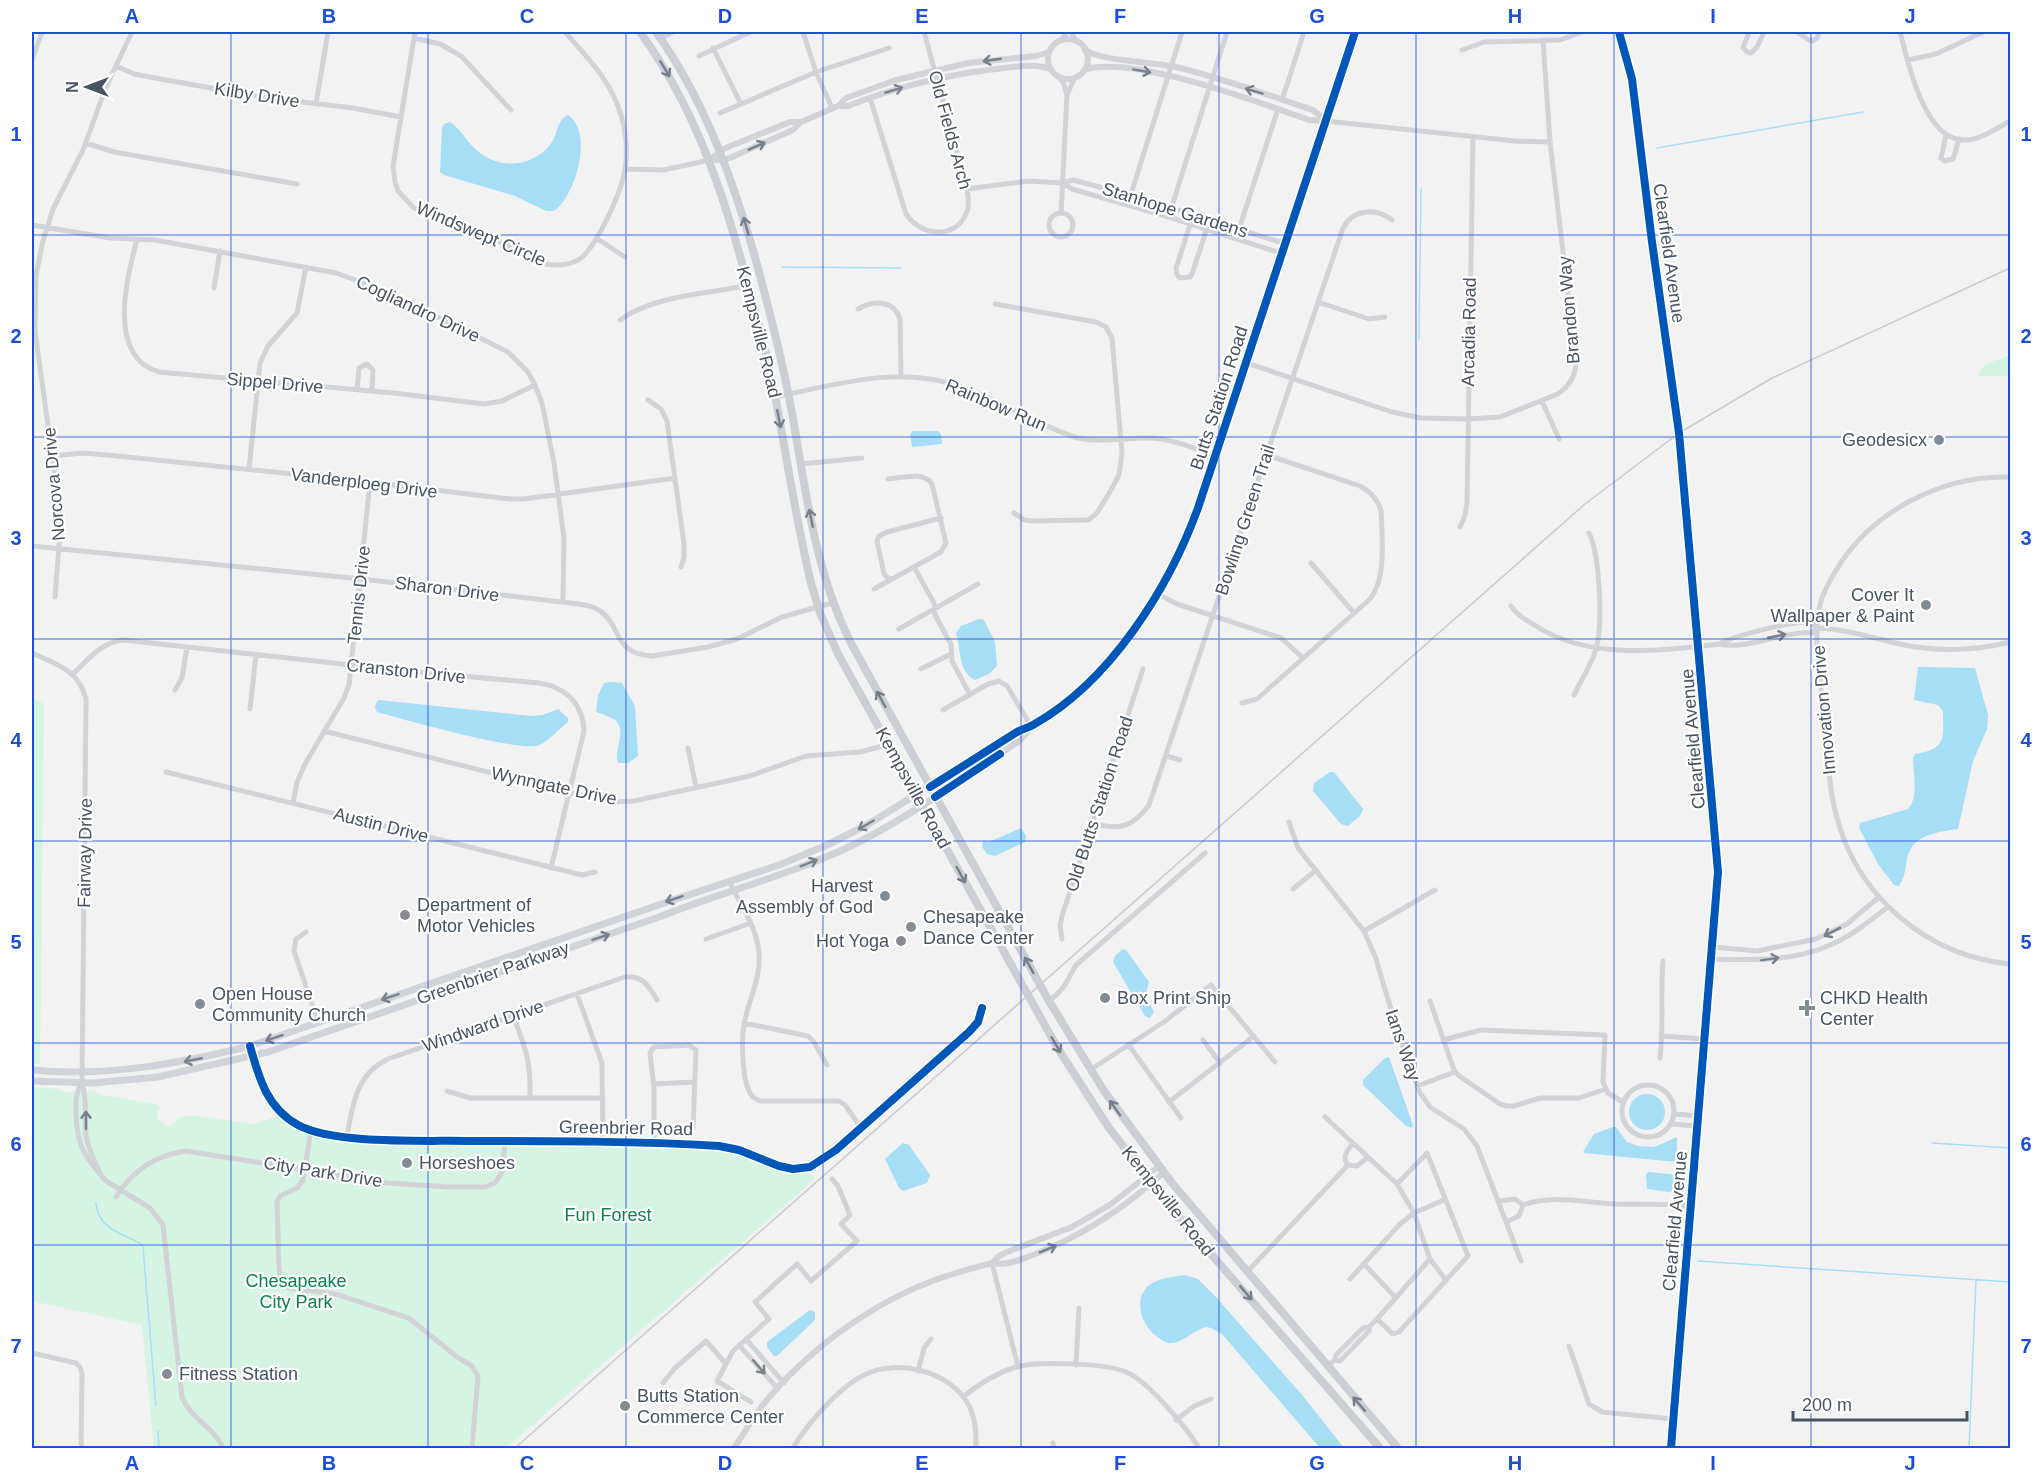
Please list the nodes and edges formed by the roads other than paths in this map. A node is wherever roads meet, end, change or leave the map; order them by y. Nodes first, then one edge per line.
1 (42, 32) edge
2 (132, 32) edge
3 (328, 32) edge
4 (565, 32) edge
5 (640, 32) edge
6 (673, 32) edge
7 (750, 32) edge
8 (803, 32) edge
9 (924, 32) edge
10 (1069, 32) edge
11 (1182, 32) edge
12 (1227, 32) edge
13 (1304, 32) edge
14 (1355, 32) edge
15 (1582, 32) edge
16 (1619, 32) edge
17 (1749, 32) edge
18 (1764, 32) edge
19 (1797, 32) edge
20 (1819, 32) edge
21 (1900, 32) edge
22 (1983, 32) edge
23 (415, 35) edge
24 (659, 35) edge
25 (1061, 40) junction
26 (1543, 40) junction
27 (1077, 42) junction
28 (713, 48) junction
29 (889, 48) dead end
30 (1085, 50) junction
31 (1462, 50) dead end
32 (1049, 52) junction
33 (699, 56) dead end
34 (32, 60) edge
35 (1908, 60) junction
36 (116, 66) junction
37 (1171, 66) junction
38 (1051, 69) junction
39 (1084, 70) junction
40 (934, 71) junction
41 (816, 72) junction
42 (1058, 76) junction
43 (1168, 76) junction
44 (1075, 77) junction
45 (937, 78) junction
46 (1212, 78) junction
47 (1210, 87) junction
48 (1067, 94) junction
49 (870, 98) junction
50 (1282, 100) junction
51 (316, 104) junction
52 (741, 104) junction
53 (835, 107) junction
54 (1278, 109) junction
55 (511, 111) dead end
56 (720, 113) dead end
57 (401, 117) junction
58 (1326, 121) junction
59 (2010, 121) edge
60 (801, 122) junction
61 (1946, 135) junction
62 (1473, 137) junction
63 (1959, 140) junction
64 (1550, 141) junction
65 (87, 142) junction
66 (720, 151) junction
67 (710, 160) junction
68 (724, 160) junction
69 (625, 169) junction
70 (1063, 183) junction
71 (297, 184) dead end
72 (967, 189) junction
73 (1130, 195) junction
74 (1127, 204) junction
75 (1172, 208) junction
76 (1061, 213) junction
77 (1193, 215) junction
78 (1169, 217) junction
79 (1209, 220) junction
80 (1392, 220) dead end
81 (1190, 224) junction
82 (32, 225) edge
83 (1228, 226) junction
84 (47, 227) junction
85 (1207, 229) junction
86 (1239, 229) junction
87 (596, 238) junction
88 (1238, 238) junction
89 (137, 240) junction
90 (1286, 244) junction
91 (220, 252) junction
92 (1283, 254) junction
93 (626, 257) dead end
94 (306, 267) junction
95 (749, 285) junction
96 (214, 288) dead end
97 (1318, 302) junction
98 (995, 304) dead end
99 (858, 309) dead end
100 (1385, 317) dead end
101 (620, 320) dead end
102 (1246, 363) junction
103 (901, 375) junction
104 (1293, 378) junction
105 (258, 382) junction
106 (535, 385) junction
107 (357, 390) junction
108 (372, 391) junction
109 (788, 394) junction
110 (775, 396) junction
111 (648, 400) dead end
112 (1542, 401) junction
113 (1468, 419) junction
114 (1559, 439) dead end
115 (1121, 440) junction
116 (1267, 455) junction
117 (53, 456) junction
118 (1215, 456) junction
119 (862, 458) dead end
120 (801, 464) junction
121 (249, 469) junction
122 (2010, 477) edge
123 (675, 478) junction
124 (888, 479) dead end
125 (370, 482) junction
126 (558, 494) junction
127 (1014, 513) dead end
128 (941, 518) junction
129 (1460, 527) dead end
130 (1589, 534) dead end
131 (32, 546) edge
132 (60, 549) junction
133 (1311, 564) dead end
134 (681, 567) dead end
135 (914, 567) junction
136 (361, 579) junction
137 (894, 579) junction
138 (978, 584) dead end
139 (874, 590) dead end
140 (1158, 594) junction
141 (55, 597) dead end
142 (563, 602) junction
143 (832, 603) junction
144 (1511, 606) dead end
145 (818, 607) junction
146 (934, 609) junction
147 (1354, 613) junction
148 (1214, 616) junction
149 (1818, 628) junction
150 (898, 629) dead end
151 (2010, 642) edge
152 (1719, 644) junction
153 (1700, 646) junction
154 (186, 647) junction
155 (1596, 648) junction
156 (32, 653) edge
157 (951, 654) junction
158 (256, 655) junction
159 (1304, 658) junction
160 (352, 666) junction
161 (921, 669) dead end
162 (1143, 669) dead end
163 (74, 674) junction
164 (175, 690) dead end
165 (970, 694) junction
166 (1574, 695) dead end
167 (1242, 704) dead end
168 (250, 709) dead end
169 (943, 710) dead end
170 (1031, 726) junction
171 (324, 731) junction
172 (887, 742) junction
173 (688, 748) dead end
174 (1167, 756) junction
175 (1180, 760) dead end
176 (166, 772) dead end
177 (930, 787) junction
178 (696, 788) junction
179 (570, 792) junction
180 (916, 795) junction
181 (935, 796) junction
182 (292, 803) junction
183 (922, 805) junction
184 (1093, 822) junction
185 (1289, 822) dead end
186 (1205, 853) dead end
187 (551, 868) junction
188 (1316, 870) junction
189 (595, 872) dead end
190 (729, 881) junction
191 (733, 889) junction
192 (1293, 889) dead end
193 (1435, 890) dead end
194 (1879, 897) junction
195 (1888, 907) junction
196 (751, 923) junction
197 (1364, 931) junction
198 (306, 932) dead end
199 (706, 939) dead end
200 (1062, 939) dead end
201 (1713, 947) junction
202 (1712, 959) junction
203 (1663, 961) dead end
204 (2010, 964) edge
205 (577, 994) junction
206 (657, 1000) dead end
207 (1049, 1001) junction
208 (1430, 1001) dead end
209 (982, 1008) dead end
210 (513, 1016) junction
211 (318, 1022) junction
212 (744, 1023) junction
213 (1254, 1036) junction
214 (1662, 1036) junction
215 (1706, 1039) junction
216 (1203, 1040) dead end
217 (1443, 1040) junction
218 (1128, 1044) junction
219 (250, 1046) junction
220 (253, 1056) junction
221 (1660, 1058) dead end
222 (1275, 1062) dead end
223 (1220, 1063) junction
224 (827, 1065) dead end
225 (32, 1070) edge
226 (1090, 1070) junction
227 (82, 1071) junction
228 (1455, 1072) junction
229 (32, 1081) edge
230 (694, 1082) junction
231 (82, 1083) junction
232 (654, 1084) junction
233 (1417, 1086) junction
234 (1606, 1089) junction
235 (447, 1091) dead end
236 (530, 1098) junction
237 (603, 1098) junction
238 (1169, 1102) junction
239 (1623, 1102) junction
240 (1674, 1114) junction
241 (1699, 1116) junction
242 (1325, 1117) dead end
243 (1181, 1118) dead end
244 (1671, 1124) junction
245 (1698, 1126) junction
246 (693, 1128) dead end
247 (861, 1128) junction
248 (310, 1130) junction
249 (347, 1136) junction
250 (505, 1141) junction
251 (603, 1142) junction
252 (654, 1143) junction
253 (1353, 1143) junction
254 (1368, 1157) junction
255 (1348, 1165) junction
256 (305, 1170) junction
257 (1161, 1170) junction
258 (101, 1175) junction
259 (832, 1179) dead end
260 (1149, 1180) junction
261 (1397, 1184) junction
262 (120, 1190) junction
263 (116, 1197) dead end
264 (1444, 1200) junction
265 (1498, 1201) junction
266 (1523, 1205) junction
267 (1692, 1206) junction
268 (1414, 1213) junction
269 (1506, 1222) junction
270 (1430, 1259) junction
271 (1521, 1261) dead end
272 (992, 1263) junction
273 (1365, 1265) junction
274 (1246, 1273) junction
275 (1350, 1279) dead end
276 (1446, 1280) junction
277 (1396, 1298) junction
278 (1079, 1308) dead end
279 (1377, 1319) junction
280 (746, 1339) junction
281 (931, 1339) dead end
282 (740, 1345) junction
283 (1569, 1346) dead end
284 (32, 1353) edge
285 (726, 1364) junction
286 (1076, 1365) junction
287 (1018, 1366) junction
288 (1327, 1366) junction
289 (918, 1371) junction
290 (663, 1383) dead end
291 (784, 1383) junction
292 (778, 1389) junction
293 (963, 1396) junction
294 (1211, 1399) dead end
295 (751, 1402) dead end
296 (1673, 1419) junction
297 (1176, 1420) junction
298 (81, 1449) edge
299 (223, 1449) edge
300 (472, 1449) edge
301 (734, 1449) edge
302 (793, 1449) edge
303 (976, 1449) edge
304 (1199, 1449) edge
305 (1380, 1449) edge
306 (1398, 1449) edge
307 (1671, 1449) edge

1 - 34 street
2 - 36 street, Norcova Drive
3 - 51 street
4 - 69 street, Windswept Circle
5 -> 67 main road, Kempsville Road
6 - 24 street
7 - 28 street
8 - 41 street
9 - 40 street, Old Fields Arch
10 - 25 street
10 - 27 street
11 - 37 street
12 - 46 street
13 - 50 street
14 - 58 main road, Butts Station Road
15 - 26 street
16 - 153 street, Clearfield Avenue
17 - 18 street
19 - 20 street
21 - 35 street
22 - 35 street
23 - 55 street
23 - 57 street, Windswept Circle
24 - 66 main road, Kempsville Road
25 - 27 street
25 - 32 street
26 - 31 street
26 - 64 street, Brandon Way
27 - 30 street
28 - 33 street
28 - 52 street
29 - 41 street
30 - 37 street
30 - 39 street
32 - 38 street
32 -> 40 street
35 - 61 street
36 - 51 street, Kilby Drive
36 - 65 street, Norcova Drive
37 - 43 street
37 - 46 street
38 - 42 street
38 - 45 street
39 -> 43 street
39 - 44 street
40 - 45 street, Old Fields Arch
40 - 53 street
41 - 52 street
41 - 53 street
42 - 44 street
42 - 48 street
43 - 47 street
43 - 73 street
44 - 48 street
49 -> 45 street
45 - 72 street, Old Fields Arch
46 - 47 street
50 -> 46 street
47 - 54 street
47 - 75 street
48 - 70 street
49 - 53 street
49 - 72 street, Old Fields Arch
50 - 58 street
51 - 57 street, Kilby Drive
52 - 56 street
53 - 60 street
54 - 58 street
54 - 86 street
57 - 87 street, Windswept Circle
58 - 62 street
58 - 90 main road, Butts Station Road
59 - 63 street
60 - 66 street
68 -> 60 street
61 - 63 street
61 - 63 street
62 - 64 street
62 - 113 street, Arcadia Road
64 - 112 street, Brandon Way
65 - 71 street
65 - 84 street, Norcova Drive
66 - 67 street
66 - 68 main road, Kempsville Road
67 - 68 street
67 - 69 street
67 - 95 main road, Kempsville Road
109 -> 68 main road, Kempsville Road
69 - 87 street, Windswept Circle
70 - 72 street, Stanhope Gardens
70 - 73 street, Stanhope Gardens
70 - 74 street, Stanhope Gardens
70 - 76 street
73 - 74 street
73 - 75 street, Stanhope Gardens
74 - 78 street, Stanhope Gardens
75 - 77 street, Stanhope Gardens
75 - 78 street
76 - 76 street
77 - 79 street, Stanhope Gardens
77 - 81 street
78 - 81 street, Stanhope Gardens
79 - 83 street, Stanhope Gardens
79 - 85 street
80 - 97 street, Bowling Green Trail
81 - 85 street, Stanhope Gardens
81 - 85 street
82 - 84 street, Cogliandro Drive
83 - 86 street, Stanhope Gardens
83 - 88 street
84 - 89 street, Cogliandro Drive
84 - 117 street, Norcova Drive
85 - 88 street, Stanhope Gardens
86 - 90 street, Stanhope Gardens
87 - 93 street
88 - 92 street, Stanhope Gardens
89 - 91 street, Cogliandro Drive
89 - 105 street, Sippel Drive
90 - 92 main road, Butts Station Road
91 - 94 street, Cogliandro Drive
91 - 96 street
92 - 102 main road, Butts Station Road
94 - 105 street
94 - 106 street, Cogliandro Drive
95 - 101 street
95 - 110 main road, Kempsville Road
97 - 100 street
97 - 104 street, Bowling Green Trail
98 - 115 street
99 - 103 street
102 - 104 street, Brandon Way
102 - 118 main road, Butts Station Road
103 - 109 street, Rainbow Run
103 - 115 street, Rainbow Run
104 - 113 street, Brandon Way
104 - 116 street, Bowling Green Trail
105 - 107 street, Sippel Drive
105 - 121 street
106 - 108 street, Sippel Drive
106 - 126 street, Cogliandro Drive
107 - 108 street, Sippel Drive
107 - 108 street
109 - 110 street, Rainbow Run
109 - 120 main road, Kempsville Road
110 -> 145 main road, Kempsville Road
111 - 123 street
112 - 113 street, Brandon Way
112 - 114 street
113 - 129 street, Arcadia Road
115 - 118 street, Rainbow Run
115 - 127 street
116 - 147 street
116 - 148 street, Bowling Green Trail
117 - 121 street, Vanderploeg Drive
117 - 132 street, Norcova Drive
118 - 140 main road, Butts Station Road
119 - 120 street
143 -> 120 main road, Kempsville Road
121 - 125 street, Vanderploeg Drive
122 - 149 street, Innovation Drive
123 - 126 street, Vanderploeg Drive
123 - 134 street
124 - 128 street
125 - 126 street, Vanderploeg Drive
125 - 136 street, Tennis Drive
126 - 142 street, Cogliandro Drive
128 - 135 street
128 - 137 street
130 - 155 street
131 - 132 street, Sharon Drive
132 - 136 street, Sharon Drive
132 - 141 street, Norcova Drive
133 - 147 street
135 - 137 street
135 - 146 street
136 - 142 street, Sharon Drive
136 - 160 street, Tennis Drive
137 - 139 street
138 - 146 street
140 - 148 street
140 - 170 main road, Butts Station Road
142 - 145 street, Sharon Drive
143 - 145 street, Sharon Drive
177 -> 143 main road, Kempsville Road
144 - 155 street
145 - 172 main road, Kempsville Road
146 - 150 street
146 - 157 street
147 - 159 street
148 - 159 street
148 - 174 street, Bowling Green Trail
149 - 151 street
152 -> 149 street
149 - 152 street
149 - 194 street, Innovation Drive
152 - 153 street
153 - 155 street
153 - 201 street, Clearfield Avenue
154 - 158 street, Cranston Drive
154 - 163 street, Cranston Drive
154 - 164 street
155 - 166 street
156 - 163 street
157 - 161 street
157 - 165 street
158 - 160 street, Cranston Drive
158 - 168 street
159 - 167 street
160 - 171 street, Tennis Drive
160 - 179 street, Cranston Drive
162 - 184 street, Old Butts Station Road
163 - 227 street, Fairway Drive
165 - 169 street
165 - 170 street
170 - 177 main road, Butts Station Road
170 - 181 main road, Butts Station Road
171 - 179 street, Wynngate Drive
171 - 182 street, Tennis Drive
172 - 178 street, Wynngate Drive
172 - 180 main road, Kempsville Road
173 - 178 street
174 - 175 street
174 - 184 street, Bowling Green Trail
176 - 182 street, Austin Drive
177 - 180 main road, Greenbrier Parkway
177 - 181 main road, Kempsville Road
178 - 179 street, Wynngate Drive
179 - 187 street, Cranston Drive
180 - 183 main road, Kempsville Road
180 -> 190 main road, Greenbrier Parkway
181 - 183 main road, Greenbrier Parkway
207 -> 181 main road, Kempsville Road
182 - 187 street, Austin Drive
191 -> 183 main road, Greenbrier Parkway
183 -> 260 main road, Kempsville Road
184 - 200 street, Old Butts Station Road
185 - 188 street, Ians Way
186 - 207 street
187 - 189 street, Austin Drive
188 - 192 street
188 - 197 street, Ians Way
190 - 191 street
190 -> 211 main road, Greenbrier Parkway
191 - 196 street
220 -> 191 main road, Greenbrier Parkway
193 - 197 street
194 - 195 street, Innovation Drive
194 -> 201 street
202 -> 195 street
195 - 204 street, Innovation Drive
196 - 199 street
196 - 212 street
197 - 233 street, Ians Way
198 - 211 street
201 - 202 street, Clearfield Avenue
202 - 215 street, Clearfield Avenue
203 - 214 street
205 - 206 street, Windward Drive
205 - 210 street, Windward Drive
205 - 237 street
207 - 226 main road, Kempsville Road
208 - 217 street
209 - 247 street, Greenbrier Road
210 - 236 street
210 - 249 street, Windward Drive
211 -> 219 main road, Greenbrier Parkway
212 - 224 street
212 - 247 street
213 - 218 street
213 - 222 street
213 - 223 street
214 - 215 street
214 - 221 street
215 - 241 street, Clearfield Avenue
216 - 223 street
217 - 228 street
217 - 234 street
218 - 226 street
218 - 238 street
219 - 220 street, Greenbrier Road
219 -> 227 main road, Greenbrier Parkway
220 - 231 main road, Greenbrier Parkway
220 - 248 street, Greenbrier Road
223 - 238 street
225 - 227 main road, Greenbrier Parkway
257 -> 226 main road, Kempsville Road
227 - 231 street, Fairway Drive
228 - 233 street
228 - 234 street
229 - 231 main road, Greenbrier Parkway
230 - 232 street
230 - 232 street
230 - 246 street
258 -> 231 street
231 - 258 street
232 - 252 street
233 - 265 street, Ians Way
234 - 239 street
235 - 236 street
236 - 237 street
237 - 251 street
238 - 243 street
239 - 240 street
239 - 244 street
240 - 241 street
240 - 244 street
241 - 245 street, Clearfield Avenue
242 - 253 street
244 - 245 street
245 - 267 street, Clearfield Avenue
247 - 252 street, Greenbrier Road
248 - 249 street, Greenbrier Road
248 - 256 street
249 - 250 street, Greenbrier Road
250 - 251 street, Greenbrier Road
250 - 256 street, City Park Drive
251 - 252 street, Greenbrier Road
253 - 254 street
253 - 255 street
254 - 255 street
254 - 261 street
255 - 274 street
256 - 262 street, City Park Drive
256 - 300 street
257 - 260 street
257 - 274 main road, Kempsville Road
258 - 262 street
259 - 280 street
260 - 272 street
272 -> 260 street
260 -> 305 main road, Kempsville Road
261 - 264 street
261 - 268 street
262 - 263 street, City Park Drive
262 - 299 street
264 - 268 street
264 - 276 street
265 - 266 street
265 - 269 street, Ians Way
266 - 267 street
266 - 269 street
267 - 296 street, Clearfield Avenue
268 - 270 street
268 - 273 street
269 - 271 street, Ians Way
270 - 276 street
270 - 277 street
272 - 287 street
272 - 291 street
273 - 275 street
273 - 277 street
274 - 288 main road, Kempsville Road
276 - 279 street
277 - 279 street
278 - 286 street
279 - 288 street
280 - 282 street
280 - 291 street
281 - 289 street
282 - 285 street
282 -> 292 street
283 - 296 street
284 - 298 street
285 - 290 street
285 - 295 street
286 - 287 street
286 - 297 street
287 - 293 street
306 -> 288 main road, Kempsville Road
289 - 293 street
289 - 302 street
291 - 292 street
292 - 301 street
293 - 303 street
294 - 297 street
296 - 307 street, Clearfield Avenue
297 - 304 street

